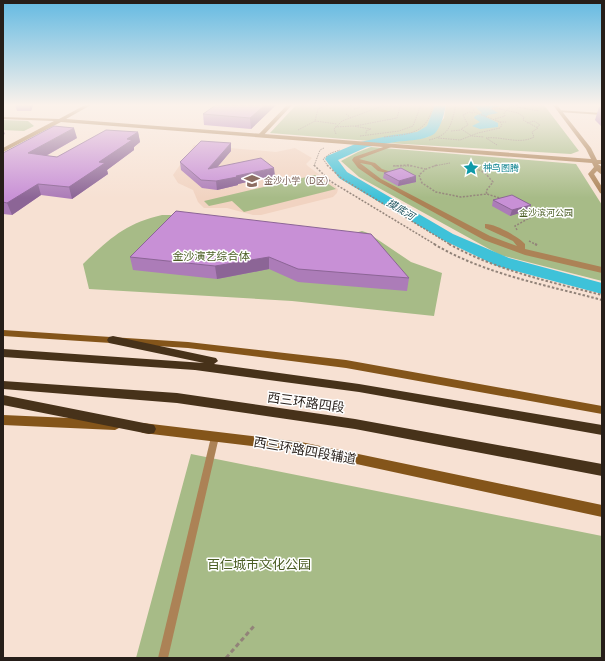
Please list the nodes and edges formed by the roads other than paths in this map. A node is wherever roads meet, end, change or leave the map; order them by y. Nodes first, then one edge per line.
1 (29, 136) edge
2 (260, 136) edge
3 (579, 136) edge
4 (391, 146) junction
5 (3, 150) edge
6 (355, 160) junction
7 (599, 165) edge
8 (389, 173) edge
9 (602, 173) edge
10 (602, 192) edge
11 (488, 226) dead end
12 (521, 251) junction
13 (602, 270) edge
14 (3, 333) edge
15 (113, 340) junction
16 (3, 353) edge
17 (295, 379) junction
18 (3, 385) edge
19 (3, 400) edge
20 (602, 410) edge
21 (3, 420) edge
22 (149, 429) junction
23 (602, 430) edge
24 (215, 437) junction
25 (602, 470) edge
26 (602, 511) edge
27 (163, 658) edge

1 - 5 street
2 - 4 street
3 - 7 street
4 - 6 street
4 - 7 street
6 - 8 street
6 - 12 street
7 - 9 street
7 - 10 street
11 - 12 street
12 - 13 street
14 - 15 main road
15 - 17 highway
15 - 20 main road
16 - 17 highway, 西三环路四段
17 - 23 highway, 西三环路四段
18 - 25 highway, 西三环路四段
19 - 22 highway
21 - 22 main road, 西三环路四段辅道
22 - 24 main road, 西三环路四段辅道
24 - 26 main road, 西三环路四段辅道
24 - 27 lane

